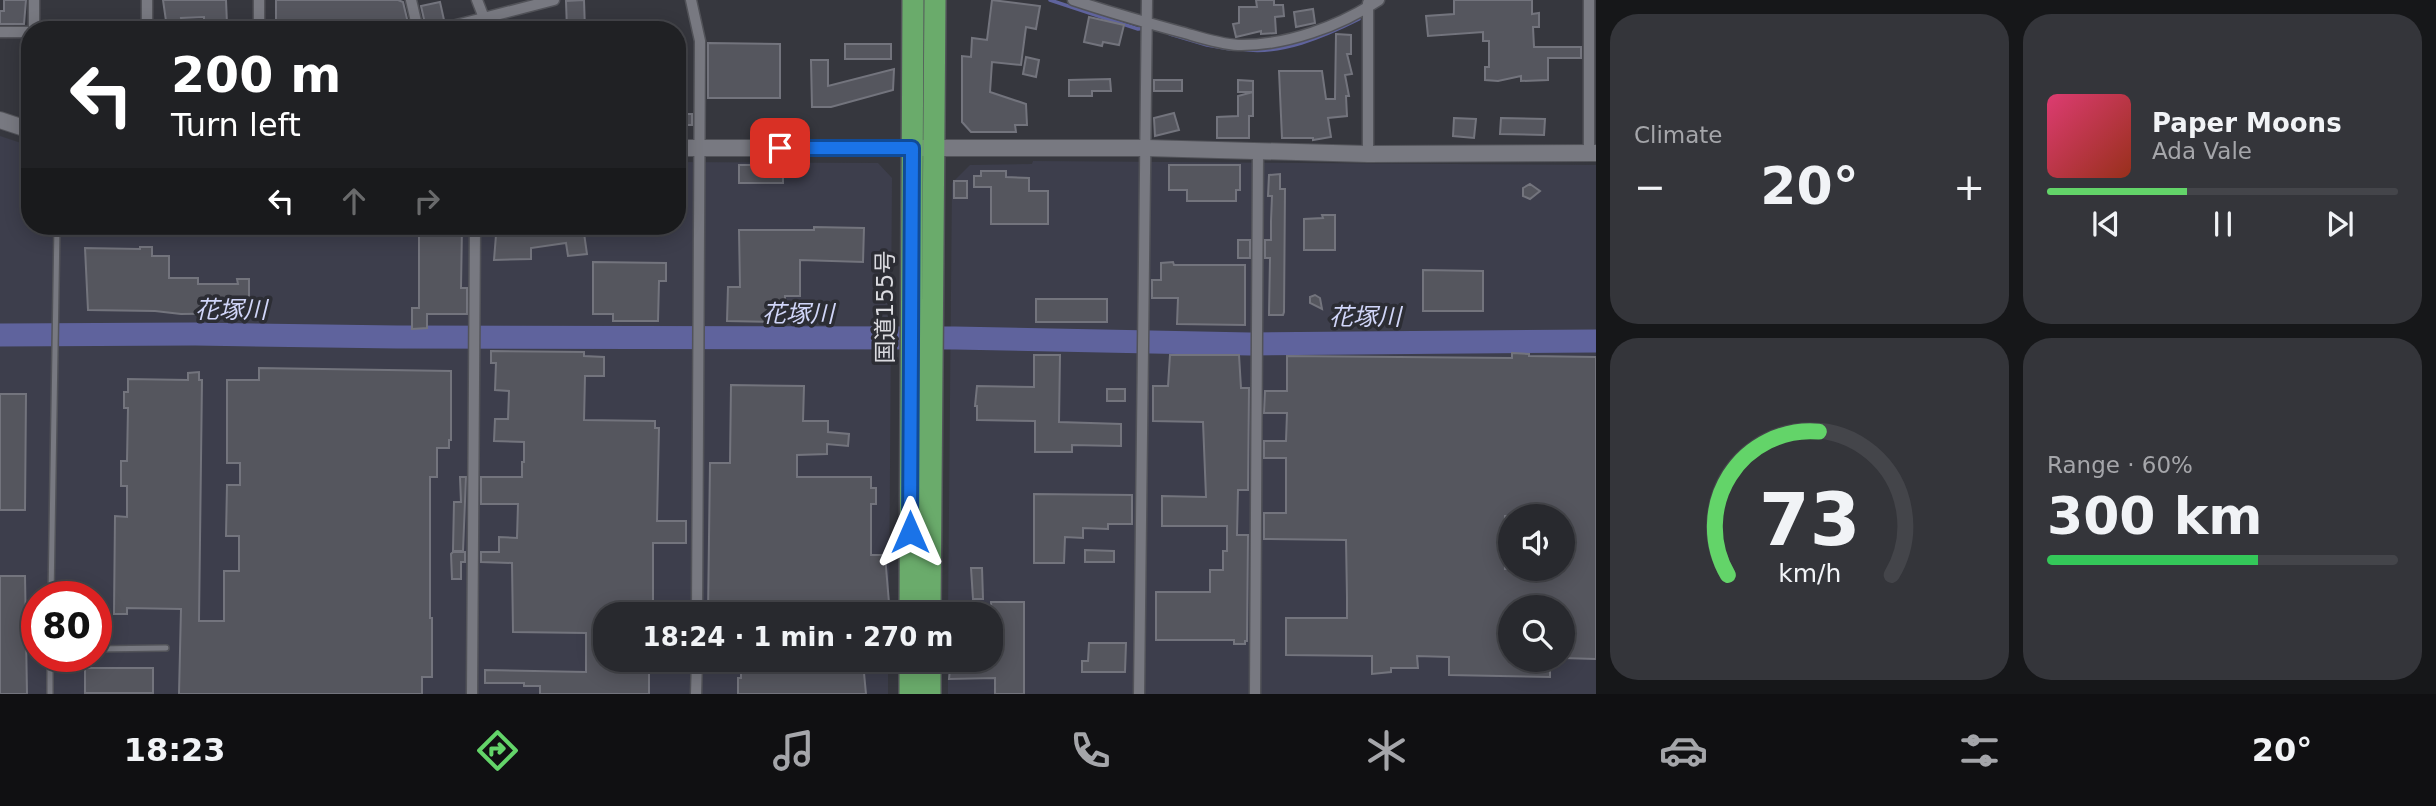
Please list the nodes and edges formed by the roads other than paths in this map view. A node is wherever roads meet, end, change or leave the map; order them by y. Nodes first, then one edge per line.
1 (34, 0) edge
2 (147, 0) edge
3 (259, 0) edge
4 (411, 0) edge
5 (477, 0) edge
6 (550, 0) edge
7 (691, 0) edge
8 (913, 0) edge
9 (935, 0) edge
10 (1073, 0) edge
11 (1147, 0) edge
12 (1379, 0) edge
13 (1590, 0) edge
14 (1368, 4) edge
15 (33, 21) edge
16 (147, 21) edge
17 (259, 21) edge
18 (416, 21) edge
19 (482, 21) edge
20 (491, 21) edge
21 (1147, 24) junction
22 (21, 31) edge
23 (0, 32) edge
24 (0, 120) edge
25 (21, 127) edge
26 (686, 148) edge
27 (700, 148) junction
28 (912, 148) junction
29 (935, 148) junction
30 (1146, 148) junction
31 (1258, 151) junction
32 (1592, 153) edge
33 (1367, 154) junction
34 (57, 235) edge
35 (475, 235) edge
36 (51, 581) edge
37 (697, 602) edge
38 (910, 602) edge
39 (930, 602) edge
40 (166, 648) dead end
41 (112, 649) edge
42 (50, 672) edge
43 (696, 672) edge
44 (910, 672) edge
45 (930, 672) edge
46 (50, 694) edge
47 (472, 694) edge
48 (696, 694) edge
49 (910, 694) edge
50 (930, 694) edge
51 (1139, 694) edge
52 (1255, 694) edge

1 - 15 street
2 - 16 street
3 - 17 street
4 - 18 street
5 - 19 street
6 - 20 street
7 - 27 street
8 - 28 highway, 国道155号
9 - 29 highway, 国道155号
10 - 21 street
11 - 21 street
12 - 14 street
13 - 32 street
14 - 21 street
14 - 33 street
21 - 30 street
22 - 23 street
24 - 25 street
26 - 27 street
27 - 28 street
27 - 37 street
28 - 29 street
28 - 38 highway, 国道155号
29 - 30 street
29 - 39 highway, 国道155号
30 - 31 street
30 - 51 street
31 - 33 street
31 - 52 street
32 - 33 street
34 - 36 lane
35 - 47 street
40 - 41 lane
42 - 46 lane
43 - 48 street
44 - 49 highway
45 - 50 highway

